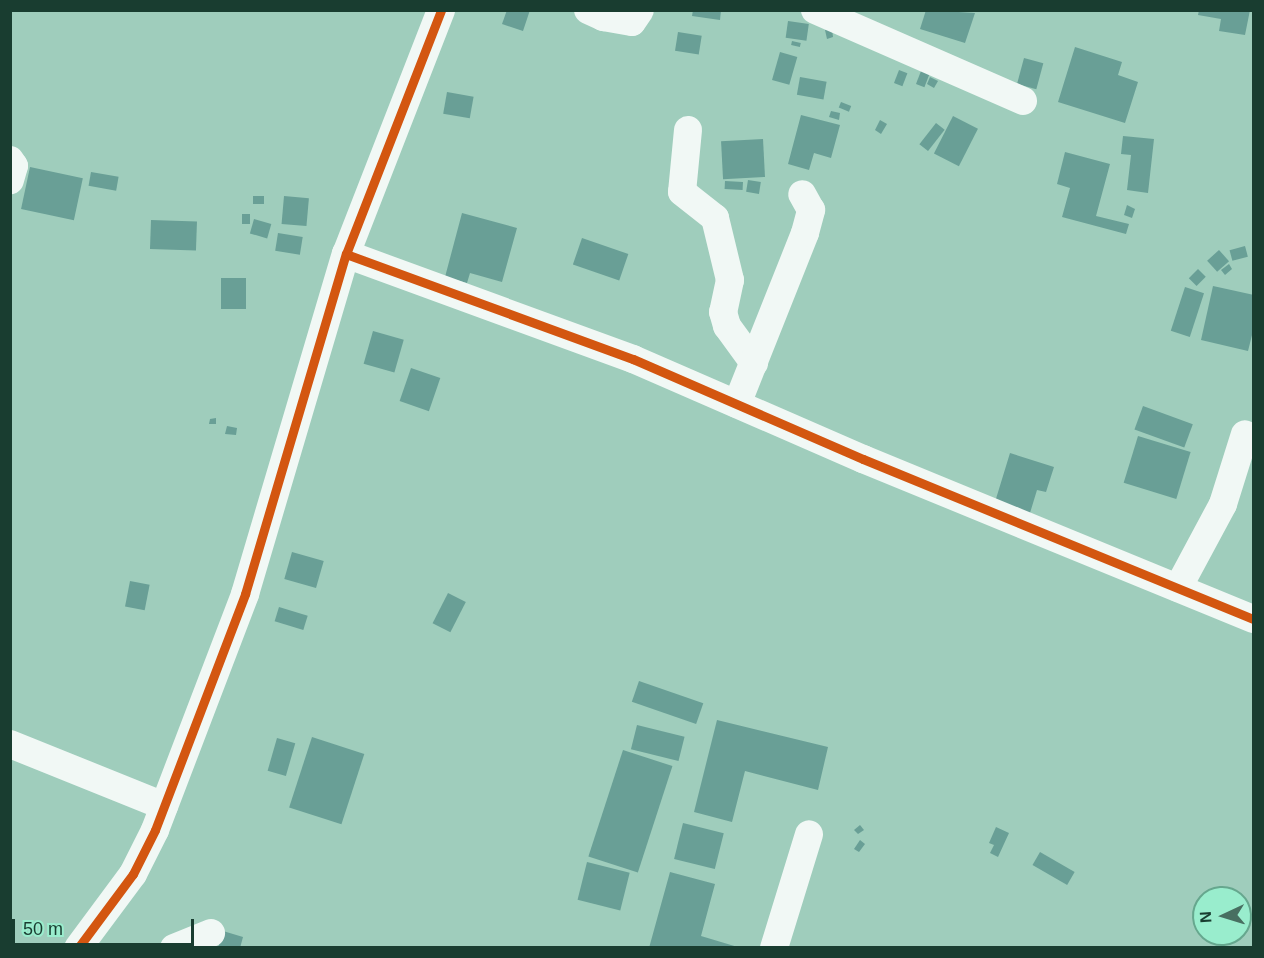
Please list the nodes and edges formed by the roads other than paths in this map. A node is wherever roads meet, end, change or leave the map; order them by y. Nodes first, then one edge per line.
1 (441, 10) edge
2 (588, 10) edge
3 (640, 10) edge
4 (815, 10) edge
5 (1023, 102) dead end
6 (688, 130) dead end
7 (10, 160) edge
8 (10, 180) edge
9 (802, 194) dead end
10 (346, 254) junction
11 (754, 363) junction
12 (737, 404) junction
13 (1245, 434) dead end
14 (1178, 588) junction
15 (1254, 619) edge
16 (10, 744) edge
17 (164, 806) junction
18 (809, 834) dead end
19 (211, 933) dead end
20 (78, 948) edge
21 (174, 948) edge
22 (774, 948) edge

1 - 10 street
2 - 3 street
4 - 5 street
6 - 11 street
7 - 8 street
9 - 11 street
10 - 12 street
10 - 17 street
11 - 12 street
12 - 14 street
13 - 14 street
14 - 15 street
16 - 17 street
17 - 20 street
18 - 22 street
19 - 21 street

